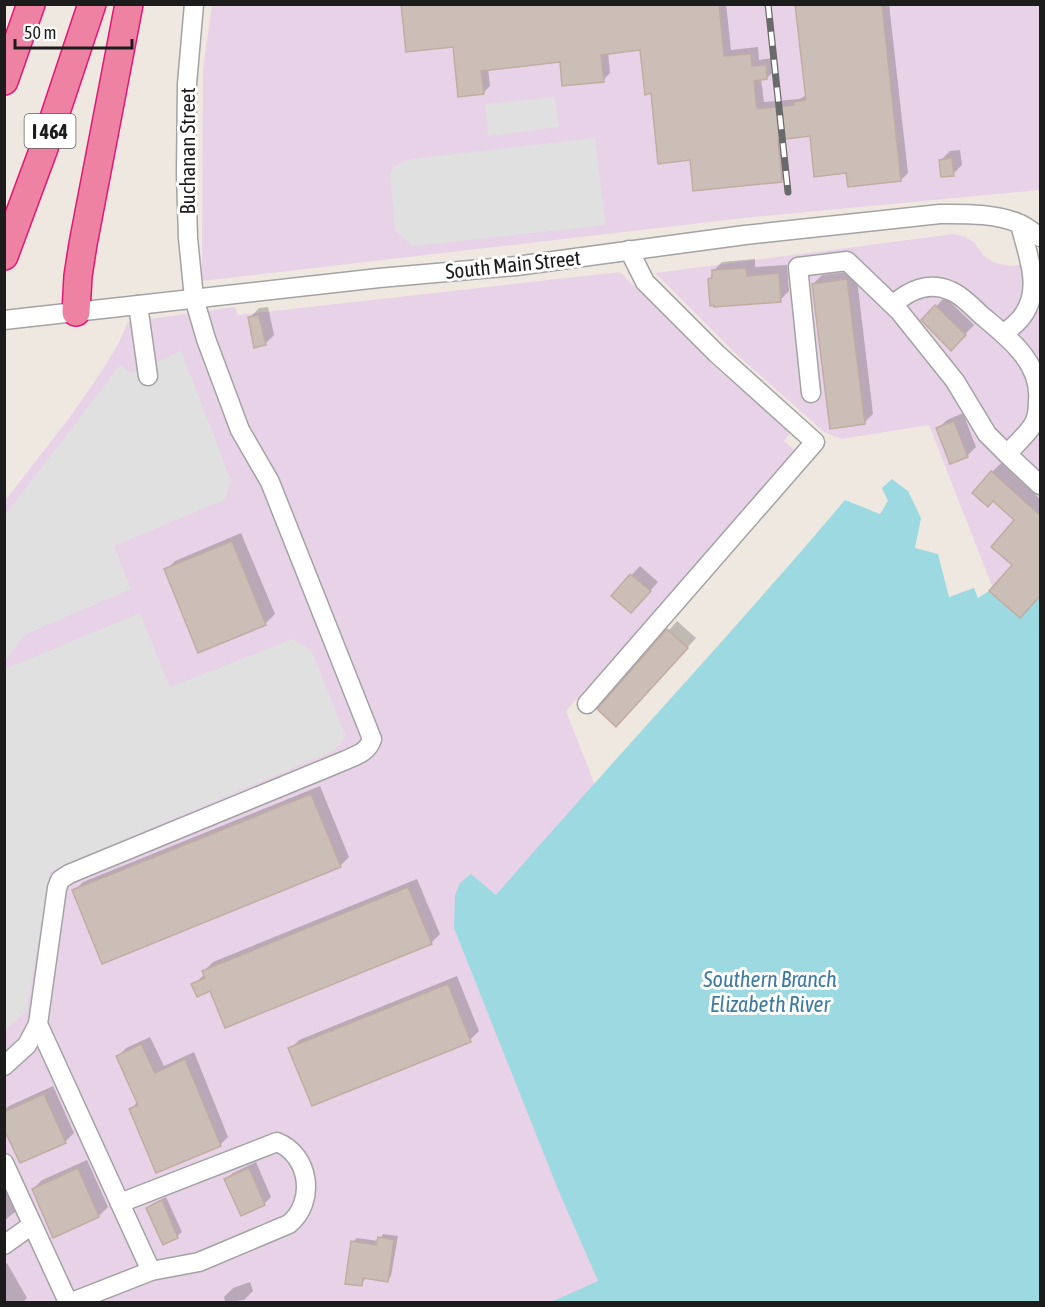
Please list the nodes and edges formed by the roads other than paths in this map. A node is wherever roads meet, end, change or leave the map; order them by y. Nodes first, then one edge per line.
1 (31, 4) edge
2 (92, 4) edge
3 (129, 4) edge
4 (194, 4) edge
5 (4, 81) edge
6 (1020, 224) junction
7 (1041, 237) edge
8 (629, 250) junction
9 (4, 256) edge
10 (194, 298) junction
11 (138, 305) junction
12 (893, 305) junction
13 (76, 312) junction
14 (4, 320) edge
15 (1004, 334) junction
16 (148, 376) dead end
17 (811, 393) dead end
18 (1006, 454) junction
19 (1041, 485) edge
20 (586, 704) dead end
21 (38, 1024) junction
22 (4, 1066) edge
23 (4, 1163) edge
24 (120, 1203) junction
25 (32, 1225) junction
26 (4, 1245) edge
27 (151, 1271) junction
28 (70, 1302) edge

1 - 5 highway
2 - 9 highway, I 464
3 - 13 highway
4 - 10 street, Buchanan Street
6 - 7 street
6 - 8 street, South Main Street
6 - 15 street
8 - 10 street, South Main Street
8 - 20 street
10 - 11 street, South Main Street
10 - 21 street, Buchanan Street
11 - 13 street, South Main Street
11 - 16 street
12 - 15 street
12 - 17 street
12 - 18 street
13 - 14 street, South Main Street
15 - 18 street
18 - 19 street
21 - 22 street
21 - 24 street
23 - 25 street
24 - 27 street
24 - 27 street
25 - 26 street
25 - 28 street
27 - 28 street

